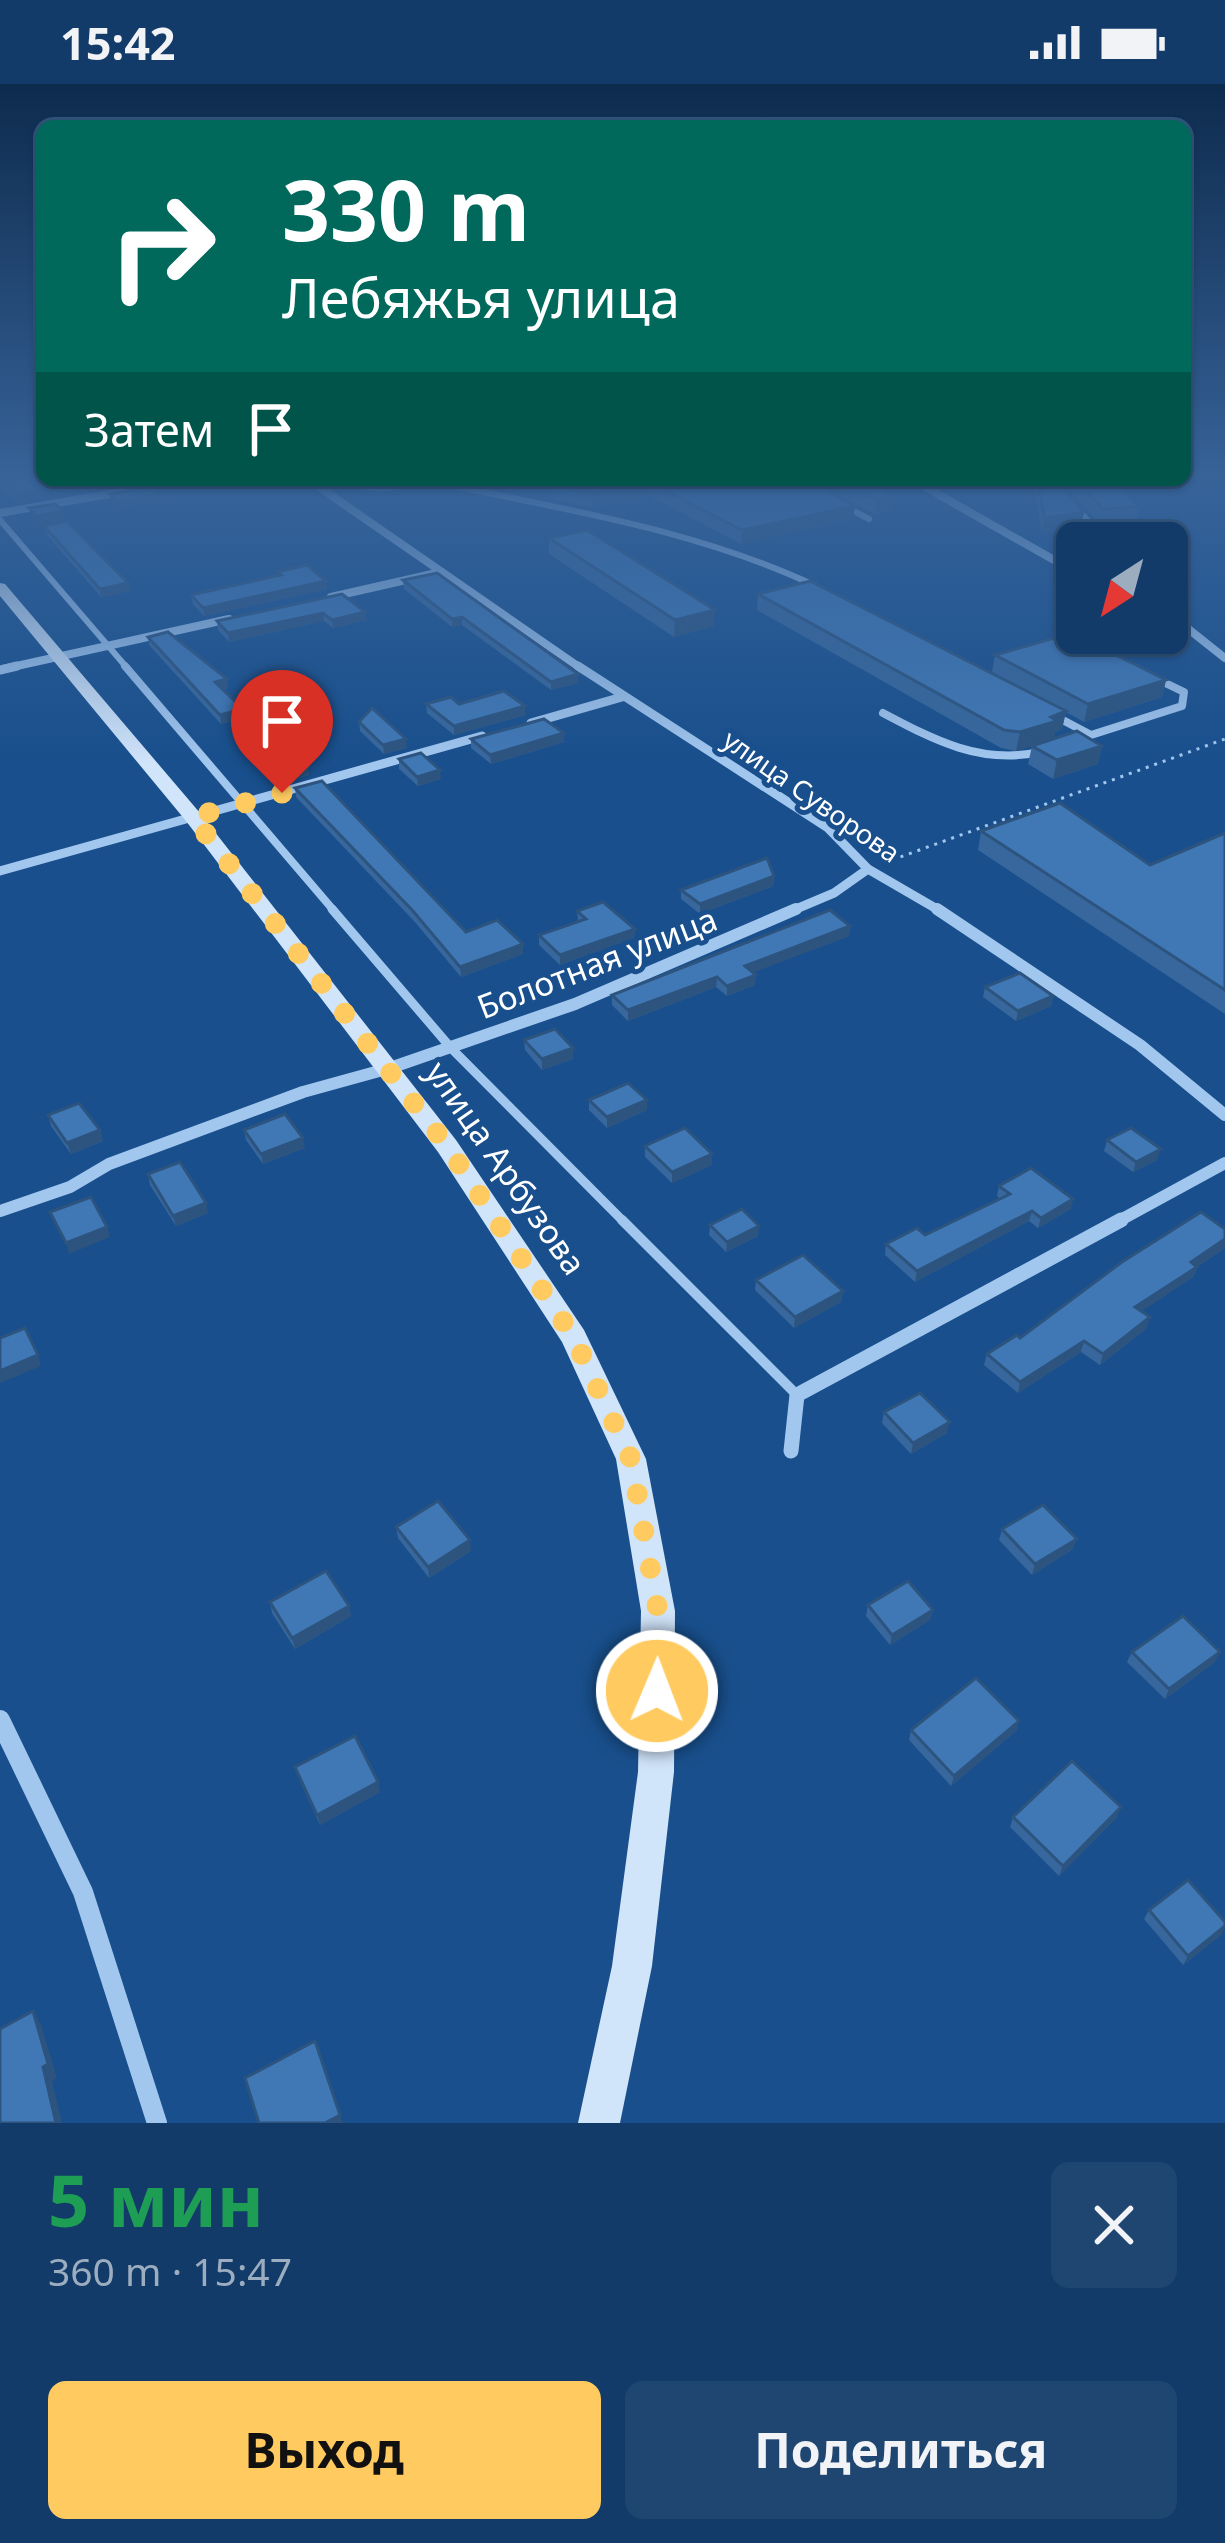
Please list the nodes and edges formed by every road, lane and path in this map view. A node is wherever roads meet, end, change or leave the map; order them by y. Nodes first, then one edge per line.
1 (47, 573) edge
2 (436, 573) edge
3 (443, 573) edge
4 (792, 573) edge
5 (0, 586) edge
6 (825, 591) edge
7 (308, 602) edge
8 (242, 616) edge
9 (1188, 629) edge
10 (109, 646) junction
11 (58, 657) junction
12 (1225, 658) edge
13 (0, 670) edge
14 (1144, 673) edge
15 (622, 697) junction
16 (883, 713) dead end
17 (1050, 713) edge
18 (509, 729) edge
19 (487, 735) edge
20 (1091, 735) junction
21 (1225, 740) edge
22 (1072, 741) edge
23 (1054, 747) edge
24 (239, 805) junction
25 (193, 817) junction
26 (868, 869) junction
27 (0, 871) edge
28 (451, 1048) junction
29 (390, 1069) junction
30 (1225, 1115) edge
31 (1225, 1163) edge
32 (0, 1211) edge
33 (797, 1395) junction
34 (791, 1451) dead end
35 (0, 1720) edge
36 (157, 2123) edge
37 (599, 2123) edge

1 - 10 lane
2 - 7 street
3 - 15 street, улица Суворова
4 - 6 lane
5 - 11 street, улица Арбузова
8 - 10 street
9 - 12 street
10 - 11 street
10 - 24 lane
11 - 13 street
11 - 25 street, улица Арбузова
14 - 20 lane
15 - 18 street
15 - 26 street, улица Суворова
16 - 23 lane
17 - 20 lane
19 - 24 street
20 - 22 lane
21 - 26 path
24 - 25 street
24 - 28 lane
25 - 27 street
25 - 29 street, улица Арбузова
26 - 28 street, Болотная улица
26 - 30 street, улица Суворова
28 - 29 street, Болотная улица
28 - 33 lane
29 - 32 street, Болотная улица
29 - 37 street, улица Арбузова
31 - 33 street
33 - 34 street
35 - 36 street

